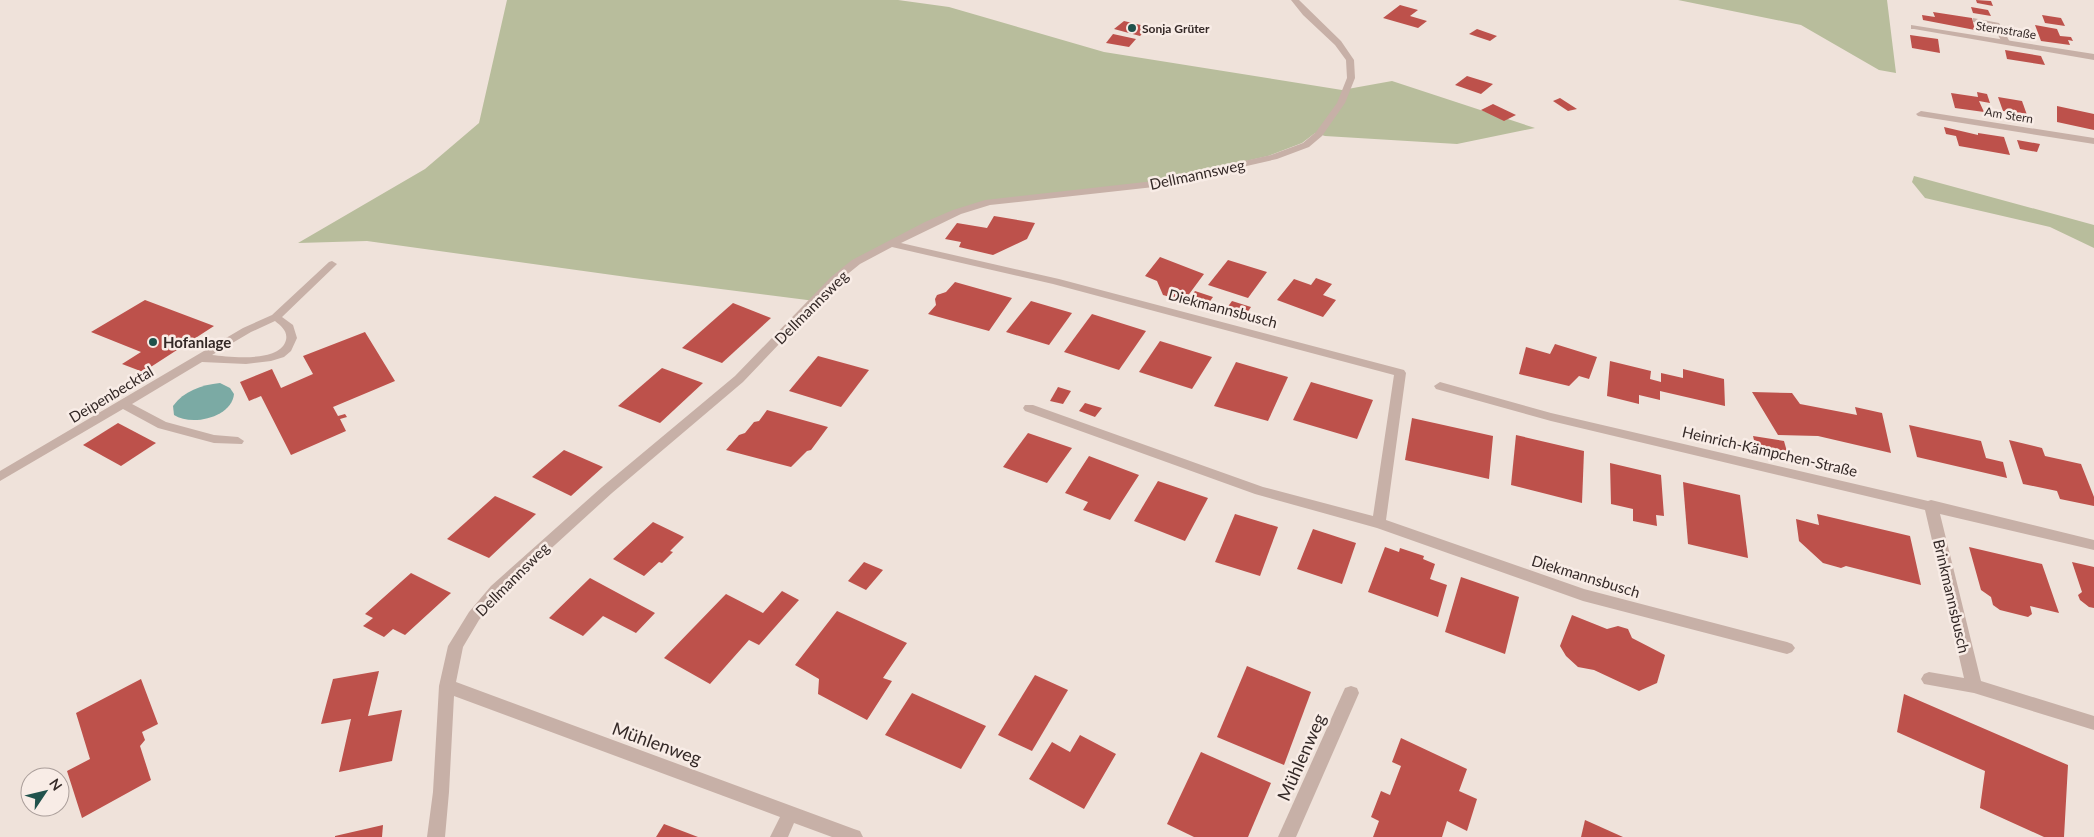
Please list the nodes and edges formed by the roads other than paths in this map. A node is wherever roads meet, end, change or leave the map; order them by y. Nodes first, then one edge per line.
1 (1295, 0) edge
2 (1976, 20) dead end
3 (1914, 27) dead end
4 (2006, 42) junction
5 (2094, 57) edge
6 (1921, 114) dead end
7 (2094, 141) edge
8 (891, 244) junction
9 (332, 264) dead end
10 (276, 317) junction
11 (200, 358) junction
12 (1440, 386) dead end
13 (124, 404) junction
14 (1029, 408) dead end
15 (238, 440) dead end
16 (0, 477) edge
17 (1931, 505) junction
18 (1379, 523) junction
19 (2094, 545) edge
20 (1787, 648) dead end
21 (1929, 679) dead end
22 (446, 686) junction
23 (1974, 686) junction
24 (1351, 693) dead end
25 (2094, 723) edge
26 (790, 814) junction
27 (436, 837) edge
28 (779, 837) edge
29 (854, 837) edge
30 (1287, 837) edge

1 - 8 street, Dellmannsweg
2 - 4 lane
3 - 4 street, Sternstraße
4 - 5 street, Sternstraße
6 - 7 street, Am Stern
8 - 18 street, Diekmannsbusch
8 - 22 street, Dellmannsweg
9 - 10 lane, Deipenbecktal
10 - 11 lane, Deipenbecktal
10 - 11 lane
11 - 13 lane, Deipenbecktal
12 - 17 street, Heinrich-Kämpchen-Straße
13 - 15 lane
13 - 16 lane, Deipenbecktal
14 - 18 street, Diekmannsbusch
17 - 19 street, Heinrich-Kämpchen-Straße
17 - 23 street, Brinkmannsbusch
18 - 20 street, Diekmannsbusch
21 - 23 street
22 - 26 street, Mühlenweg
22 - 27 street, Dellmannsweg
23 - 25 street
24 - 30 street, Mühlenweg
26 - 28 street
26 - 29 street, Mühlenweg

